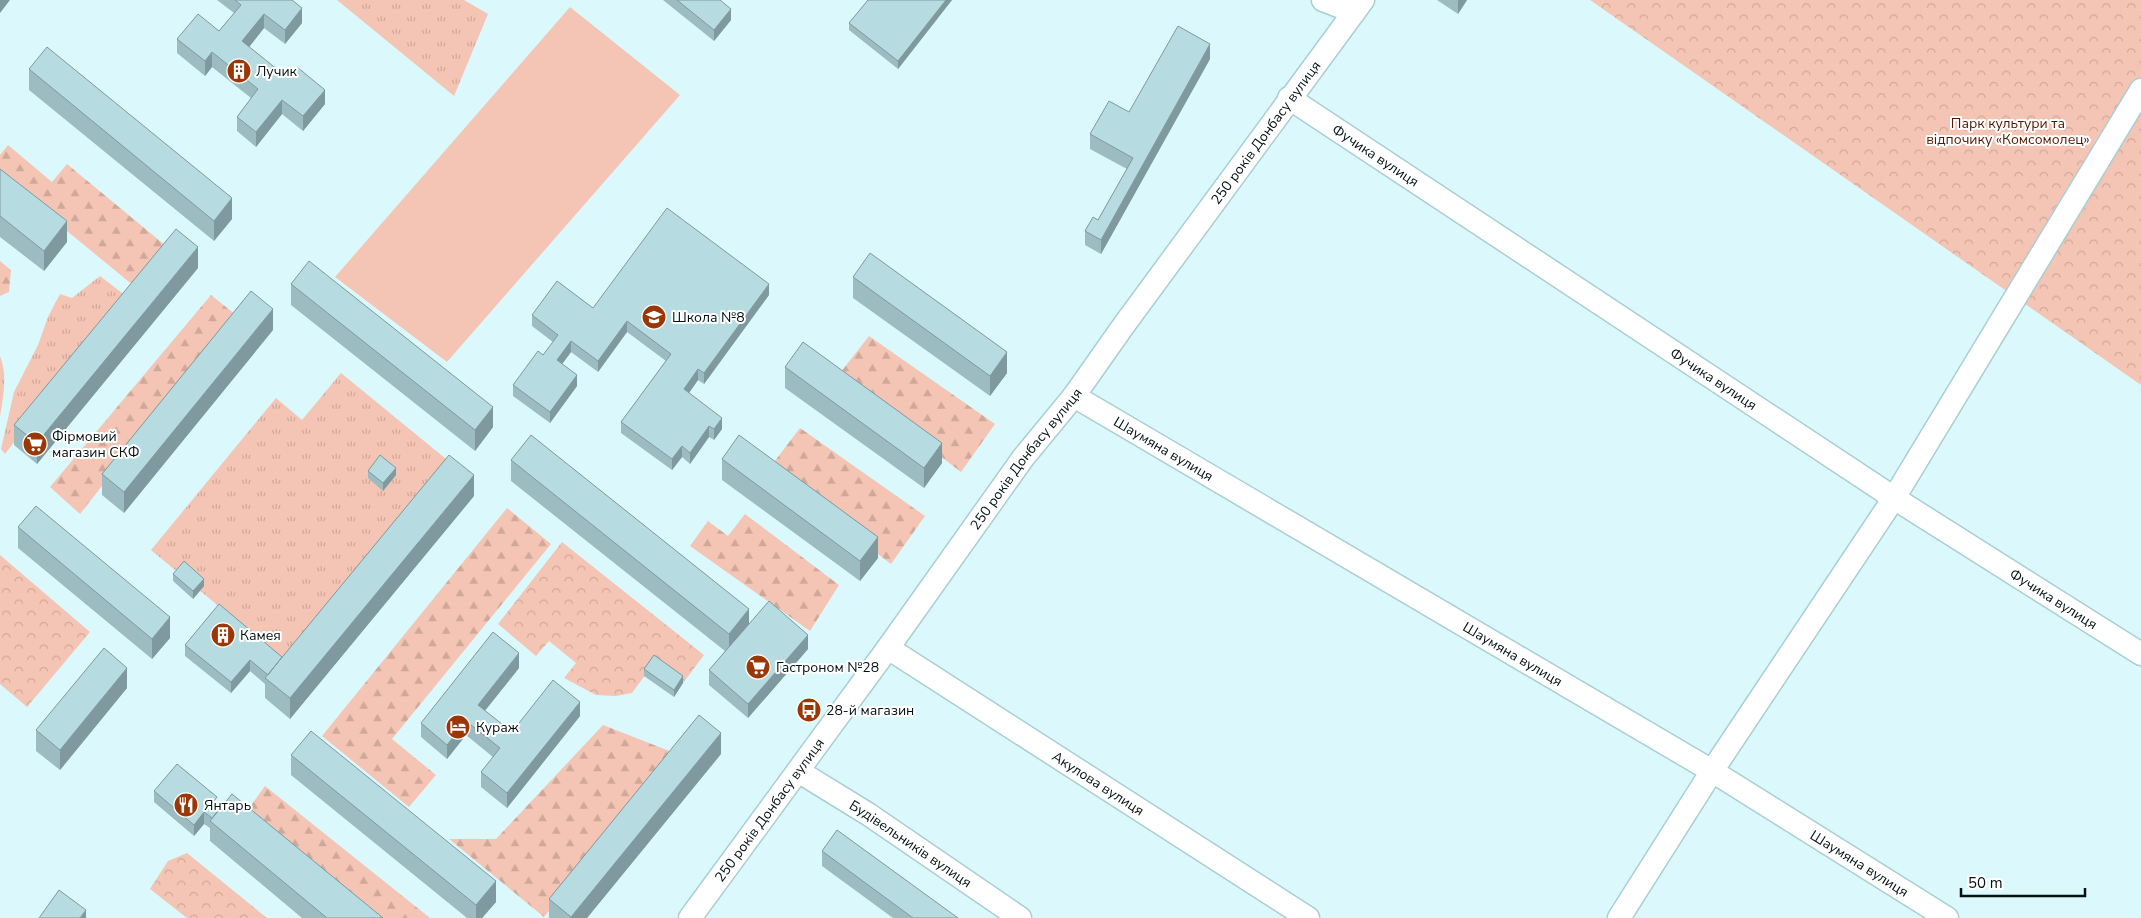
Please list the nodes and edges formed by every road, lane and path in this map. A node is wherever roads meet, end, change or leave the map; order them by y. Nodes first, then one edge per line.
1 (1323, 0) edge
2 (1358, 6) edge
3 (2141, 90) edge
4 (1289, 98) junction
5 (1074, 396) junction
6 (1894, 498) junction
7 (888, 648) junction
8 (2141, 654) edge
9 (798, 771) junction
10 (1712, 771) junction
11 (690, 918) edge
12 (1020, 918) edge
13 (1308, 918) edge
14 (1619, 918) edge
15 (1947, 918) edge

1 - 2 street
2 - 4 street, 250 років Донбасу вулиця
3 - 6 street
4 - 5 street, 250 років Донбасу вулиця
4 - 6 street, Фучика вулиця
5 - 7 street, 250 років Донбасу вулиця
5 - 10 street, Шаумяна вулиця
6 - 8 street, Фучика вулиця
6 - 10 street
7 - 9 street, 250 років Донбасу вулиця
7 - 13 street, Акулова вулиця
9 - 11 street, 250 років Донбасу вулиця
9 - 12 street, Будівельників вулиця
10 - 14 street
10 - 15 street, Шаумяна вулиця

